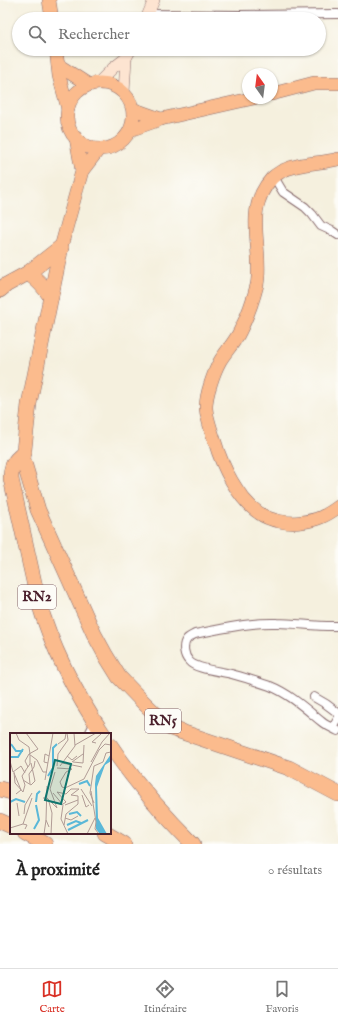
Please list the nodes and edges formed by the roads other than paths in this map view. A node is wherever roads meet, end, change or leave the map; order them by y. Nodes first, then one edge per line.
1 (50, 0) edge
2 (154, 0) edge
3 (51, 12) edge
4 (149, 12) edge
5 (326, 14) edge
6 (338, 14) edge
7 (57, 56) edge
8 (127, 56) edge
9 (129, 56) edge
10 (58, 65) junction
11 (338, 83) edge
12 (94, 84) junction
13 (278, 92) edge
14 (124, 93) junction
15 (242, 101) edge
16 (68, 109) junction
17 (133, 109) junction
18 (161, 119) junction
19 (130, 130) junction
20 (76, 138) junction
21 (98, 148) junction
22 (338, 159) edge
23 (82, 171) junction
24 (274, 176) junction
25 (338, 235) edge
26 (61, 247) junction
27 (28, 273) junction
28 (0, 290) edge
29 (51, 297) junction
30 (24, 452) junction
31 (338, 507) edge
32 (338, 626) edge
33 (314, 697) dead end
34 (338, 713) edge
35 (338, 719) edge
36 (335, 730) edge
37 (96, 731) edge
38 (111, 746) edge
39 (0, 789) edge
40 (10, 792) edge
41 (338, 794) edge
42 (0, 822) edge
43 (10, 826) edge
44 (27, 834) edge
45 (107, 834) edge
46 (45, 844) edge
47 (124, 844) edge
48 (193, 844) edge

1 - 3 main road
2 - 4 street
5 - 6 street
7 - 10 main road
8 - 12 street
9 - 14 street
10 - 12 main road
10 - 16 main road
11 - 13 main road
12 - 14 main road
12 - 16 main road
14 - 17 main road
15 - 18 main road
16 - 20 main road
17 - 18 main road
17 - 19 main road
18 - 19 main road
19 - 21 main road
20 - 21 main road
20 - 23 main road
21 - 23 main road
22 - 24 main road
23 - 26 main road
24 - 25 street
24 - 31 main road
26 - 27 highway
26 - 29 highway
27 - 28 highway
27 - 29 highway
29 - 30 highway
30 - 37 highway, RN2
30 - 41 highway, RN5
32 - 36 street
33 - 34 street
35 - 36 street
38 - 48 highway
39 - 40 highway
42 - 43 highway
44 - 46 highway
45 - 47 highway

